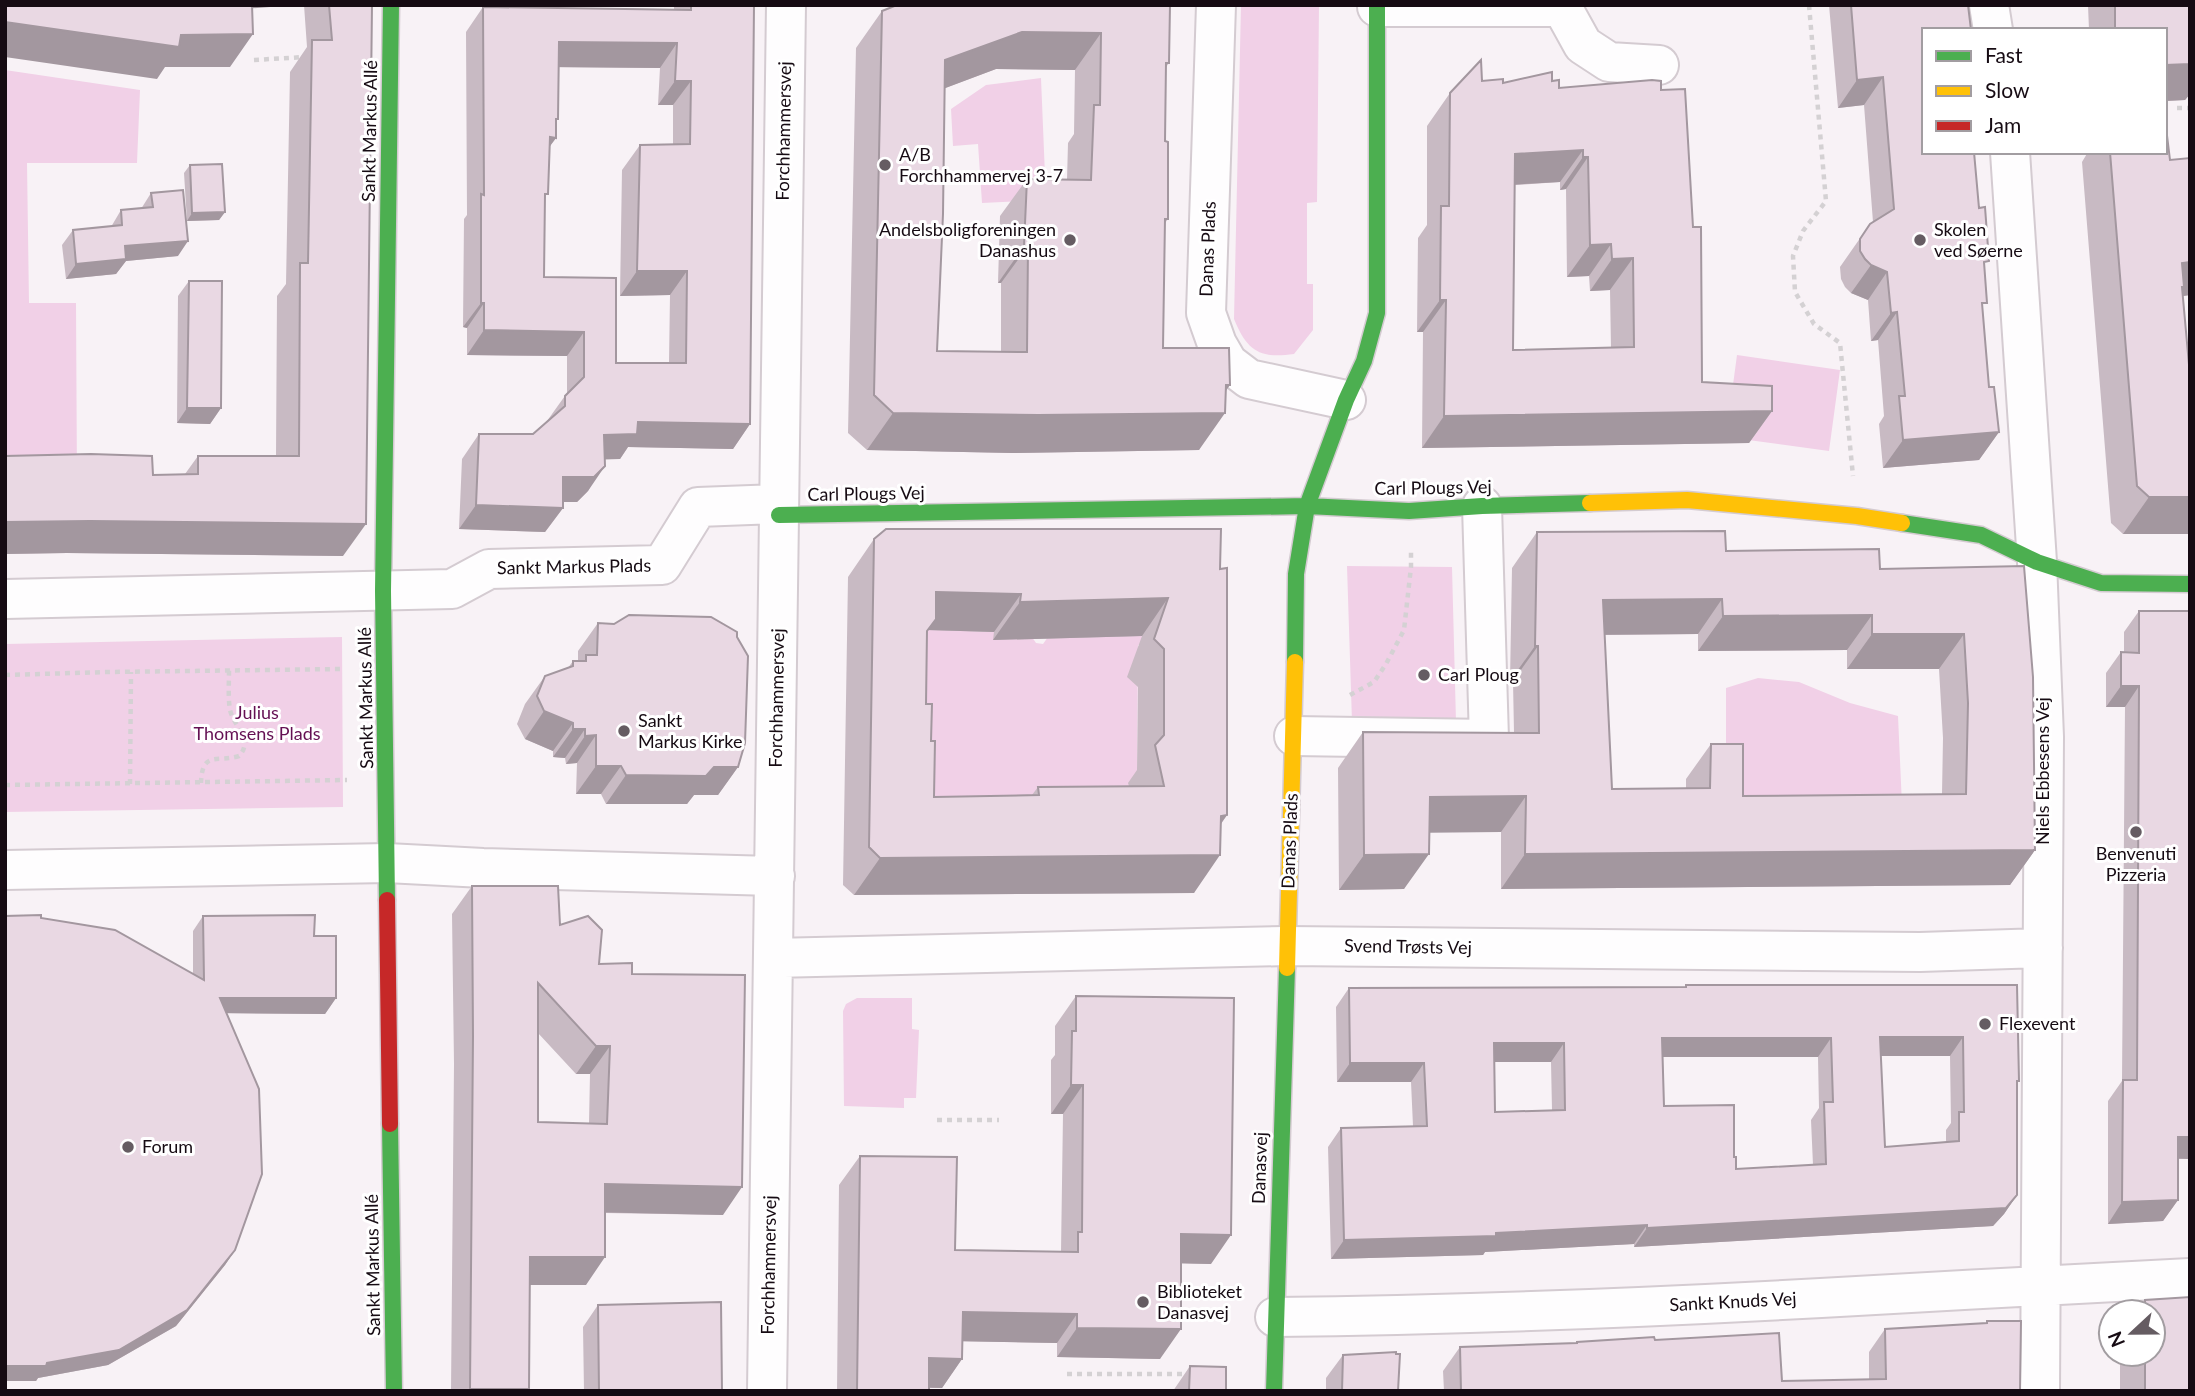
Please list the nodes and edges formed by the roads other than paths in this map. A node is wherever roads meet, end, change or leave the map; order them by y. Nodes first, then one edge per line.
1 (391, 5) edge
2 (786, 5) edge
3 (1216, 5) edge
4 (1989, 5) edge
5 (1377, 6) edge
6 (1562, 6) edge
7 (1993, 28) edge
8 (1659, 65) dead end
9 (2010, 154) edge
10 (1346, 400) junction
11 (1307, 506) junction
12 (1482, 506) junction
13 (779, 510) junction
14 (2037, 562) junction
15 (2190, 584) edge
16 (383, 591) junction
17 (5, 600) edge
18 (1294, 718) junction
19 (387, 863) junction
20 (5, 870) edge
21 (775, 876) junction
22 (1286, 946) junction
23 (2043, 948) junction
24 (774, 958) junction
25 (2190, 1278) edge
26 (2041, 1284) junction
27 (1275, 1317) junction
28 (394, 1391) edge
29 (767, 1391) edge
30 (1273, 1391) edge
31 (2040, 1391) edge

1 - 16 street, Sankt Markus Allé
2 - 13 street, Forchhammersvej
3 - 10 street, Danas Plads
4 - 7 street
5 - 6 street
5 - 10 street, Danas Plads
6 - 8 street
9 - 14 street, Niels Ebbesens Vej
10 - 11 street, Danas Plads
11 - 12 street, Carl Plougs Vej
11 - 13 street, Carl Plougs Vej
11 - 18 street, Danas Plads
12 - 14 street, Carl Plougs Vej
12 - 18 street
13 - 16 street, Sankt Markus Plads
13 - 21 street, Forchhammersvej
14 - 15 street, Carl Plougs Vej
14 - 23 street, Niels Ebbesens Vej
16 - 17 street
16 - 19 street, Sankt Markus Allé
18 - 22 street, Danas Plads
19 - 20 street
19 - 21 street
19 - 28 street, Sankt Markus Allé
21 - 24 street, Forchhammersvej
22 - 23 street, Svend Trøsts Vej
22 - 24 street, Svend Trøsts Vej
22 - 27 street, Danasvej
23 - 26 street, Niels Ebbesens Vej
24 - 29 street, Forchhammersvej
25 - 26 street, Sankt Knuds Vej
26 - 27 street, Sankt Knuds Vej
26 - 31 street, Niels Ebbesens Vej
27 - 30 street, Danasvej

